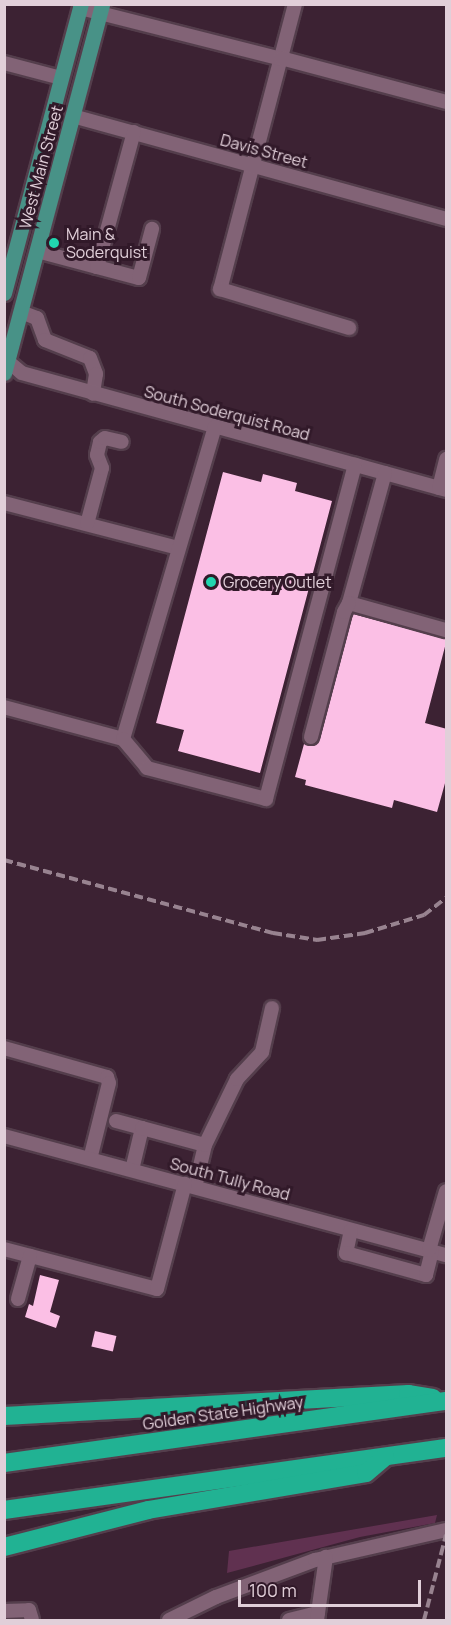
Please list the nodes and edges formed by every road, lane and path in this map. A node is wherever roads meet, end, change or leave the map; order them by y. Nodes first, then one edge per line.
1 (295, 4) edge
2 (80, 6) edge
3 (101, 9) edge
4 (281, 58) junction
5 (4, 63) edge
6 (61, 78) junction
7 (447, 102) edge
8 (73, 116) junction
9 (134, 132) junction
10 (252, 165) junction
11 (447, 219) edge
12 (152, 229) dead end
13 (37, 251) junction
14 (9, 254) edge
15 (97, 267) junction
16 (4, 292) edge
17 (21, 312) junction
18 (349, 328) dead end
19 (6, 364) edge
20 (93, 394) junction
21 (215, 427) junction
22 (122, 442) dead end
23 (447, 459) edge
24 (355, 465) junction
25 (385, 473) junction
26 (443, 489) edge
27 (4, 502) edge
28 (87, 524) junction
29 (178, 548) junction
30 (349, 603) junction
31 (447, 630) edge
32 (4, 707) edge
33 (310, 737) dead end
34 (123, 739) junction
35 (272, 1008) dead end
36 (4, 1048) edge
37 (116, 1120) dead end
38 (142, 1128) junction
39 (4, 1136) edge
40 (205, 1145) junction
41 (90, 1159) junction
42 (132, 1170) junction
43 (190, 1185) junction
44 (447, 1191) edge
45 (351, 1230) junction
46 (401, 1243) junction
47 (4, 1250) edge
48 (431, 1251) junction
49 (447, 1255) edge
50 (30, 1256) junction
51 (395, 1266) junction
52 (18, 1299) dead end
53 (447, 1401) edge
54 (4, 1416) edge
55 (441, 1449) edge
56 (385, 1457) junction
57 (4, 1463) edge
58 (4, 1510) edge
59 (447, 1530) edge
60 (4, 1546) edge
61 (326, 1557) junction
62 (4, 1611) edge
63 (195, 1615) edge
64 (318, 1617) edge
65 (32, 1620) edge
66 (170, 1620) edge
67 (289, 1620) edge

1 - 4 street
2 - 3 street
2 - 6 main road, West Main Street
3 - 4 street
3 - 8 main road, West Main Street
4 - 7 street
4 - 10 street
5 - 6 street
6 - 14 main road, West Main Street
8 - 9 street, Davis Street
8 - 13 main road, West Main Street
9 - 10 street, Davis Street
9 - 15 street
10 - 11 street, Davis Street
10 - 18 street
12 - 15 street
13 - 15 street
13 - 17 main road, West Main Street
14 - 16 main road, West Main Street
17 - 19 main road, West Main Street
17 - 20 street
19 - 20 street, South Soderquist Road
20 - 21 street, South Soderquist Road
21 - 24 street, South Soderquist Road
21 - 29 street
22 - 28 street
23 - 26 street
24 - 25 street, South Soderquist Road
24 - 34 street
25 - 26 street, South Soderquist Road
25 - 30 street
27 - 28 street
28 - 29 street
29 - 34 street
30 - 31 street
30 - 33 street
32 - 34 street
35 - 40 street
36 - 41 street
37 - 38 street
38 - 40 street
38 - 42 street
39 - 41 street, South Tully Road
40 - 43 street
41 - 42 street, South Tully Road
42 - 43 street, South Tully Road
43 - 45 street, South Tully Road
43 - 50 street
44 - 48 street
45 - 46 street, South Tully Road
45 - 51 street
46 - 48 street, South Tully Road
46 - 51 street
47 - 50 street
48 - 49 street, South Tully Road
48 - 51 street
50 - 52 street
53 - 54 highway
53 - 57 highway, Golden State Highway
55 - 56 highway
56 - 58 highway
56 - 60 highway
59 - 61 street
61 - 63 street
61 - 64 street
62 - 65 street
63 - 66 street
64 - 67 street

